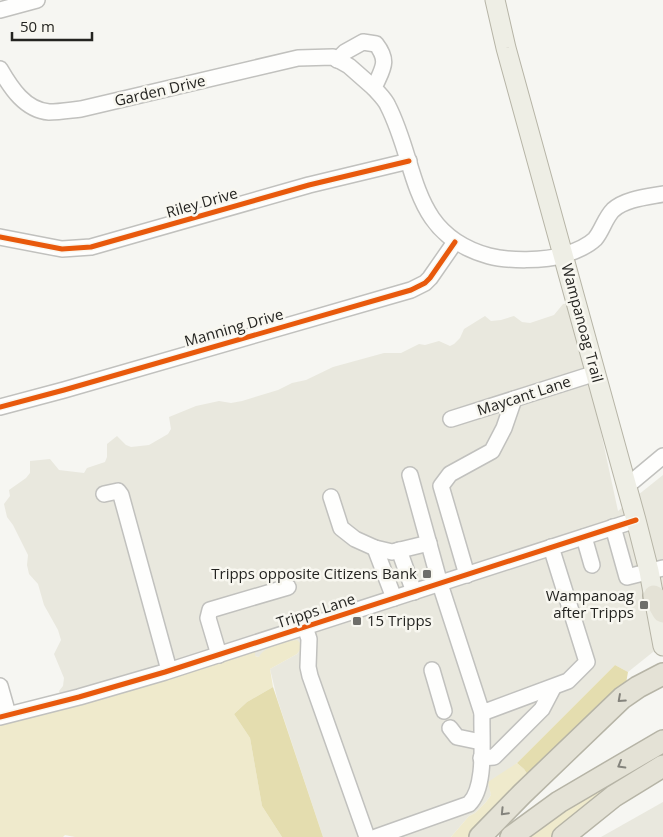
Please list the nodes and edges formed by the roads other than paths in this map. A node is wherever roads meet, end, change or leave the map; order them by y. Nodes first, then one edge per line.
1 (37, 0) edge
2 (495, 0) edge
3 (0, 10) edge
4 (337, 60) junction
5 (0, 69) edge
6 (374, 88) junction
7 (409, 161) junction
8 (663, 194) edge
9 (0, 237) edge
10 (455, 242) junction
11 (564, 256) junction
12 (596, 373) junction
13 (514, 399) junction
14 (0, 407) edge
15 (451, 419) dead end
16 (663, 456) edge
17 (410, 475) dead end
18 (627, 486) junction
19 (104, 494) dead end
20 (331, 497) dead end
21 (636, 520) junction
22 (613, 527) junction
23 (584, 537) junction
24 (429, 543) junction
25 (551, 547) junction
26 (375, 548) junction
27 (399, 550) junction
28 (592, 565) dead end
29 (656, 570) edge
30 (467, 575) junction
31 (440, 584) junction
32 (288, 587) dead end
33 (414, 592) junction
34 (394, 598) junction
35 (658, 604) edge
36 (306, 627) junction
37 (663, 646) edge
38 (219, 655) junction
39 (169, 670) junction
40 (432, 670) dead end
41 (663, 674) edge
42 (0, 686) edge
43 (553, 688) junction
44 (444, 711) dead end
45 (482, 713) junction
46 (4, 716) edge
47 (450, 728) dead end
48 (663, 741) edge
49 (481, 742) junction
50 (481, 758) junction
51 (663, 766) edge
52 (367, 837) edge
53 (376, 837) edge
54 (480, 837) edge
55 (511, 837) edge
56 (563, 837) edge

1 - 3 street
2 - 11 main road, Wampanoag Trail
4 - 5 street, Garden Drive
4 - 6 street, Garden Drive
4 - 6 street
6 - 7 street, Garden Drive
7 - 9 street, Riley Drive
7 - 10 street, Garden Drive
8 - 11 street
10 - 11 street, Garden Drive
10 - 14 street, Manning Drive
11 - 12 main road, Wampanoag Trail
12 - 13 street, Maycant Lane
12 - 18 main road, Wampanoag Trail
13 - 15 street, Maycant Lane
13 - 30 street
16 - 18 street
17 - 24 street
18 - 21 main road, Wampanoag Trail
19 - 39 street
20 - 26 street
21 - 22 street, Tripps Lane
21 - 29 main road, Wampanoag Trail
22 - 23 street, Tripps Lane
22 - 29 street
23 - 25 street, Tripps Lane
23 - 28 street
24 - 27 street
24 - 31 street
25 - 30 street, Tripps Lane
25 - 43 street
26 - 27 street
26 - 34 street
27 - 33 street
29 - 35 main road, Wampanoag Trail
30 - 31 street, Tripps Lane
31 - 33 street, Tripps Lane
31 - 45 street
32 - 38 street
33 - 34 street, Tripps Lane
34 - 36 street, Tripps Lane
35 - 37 main road, Wampanoag Trail
36 - 38 street, Tripps Lane
36 - 52 street
38 - 39 street, Tripps Lane
39 - 46 street, Tripps Lane
40 - 44 street
41 -> 54 highway
42 - 46 street
43 - 45 street
43 - 50 street
45 - 49 street
47 - 49 street
48 -> 55 highway
49 - 50 street
50 - 53 street
51 - 56 highway

